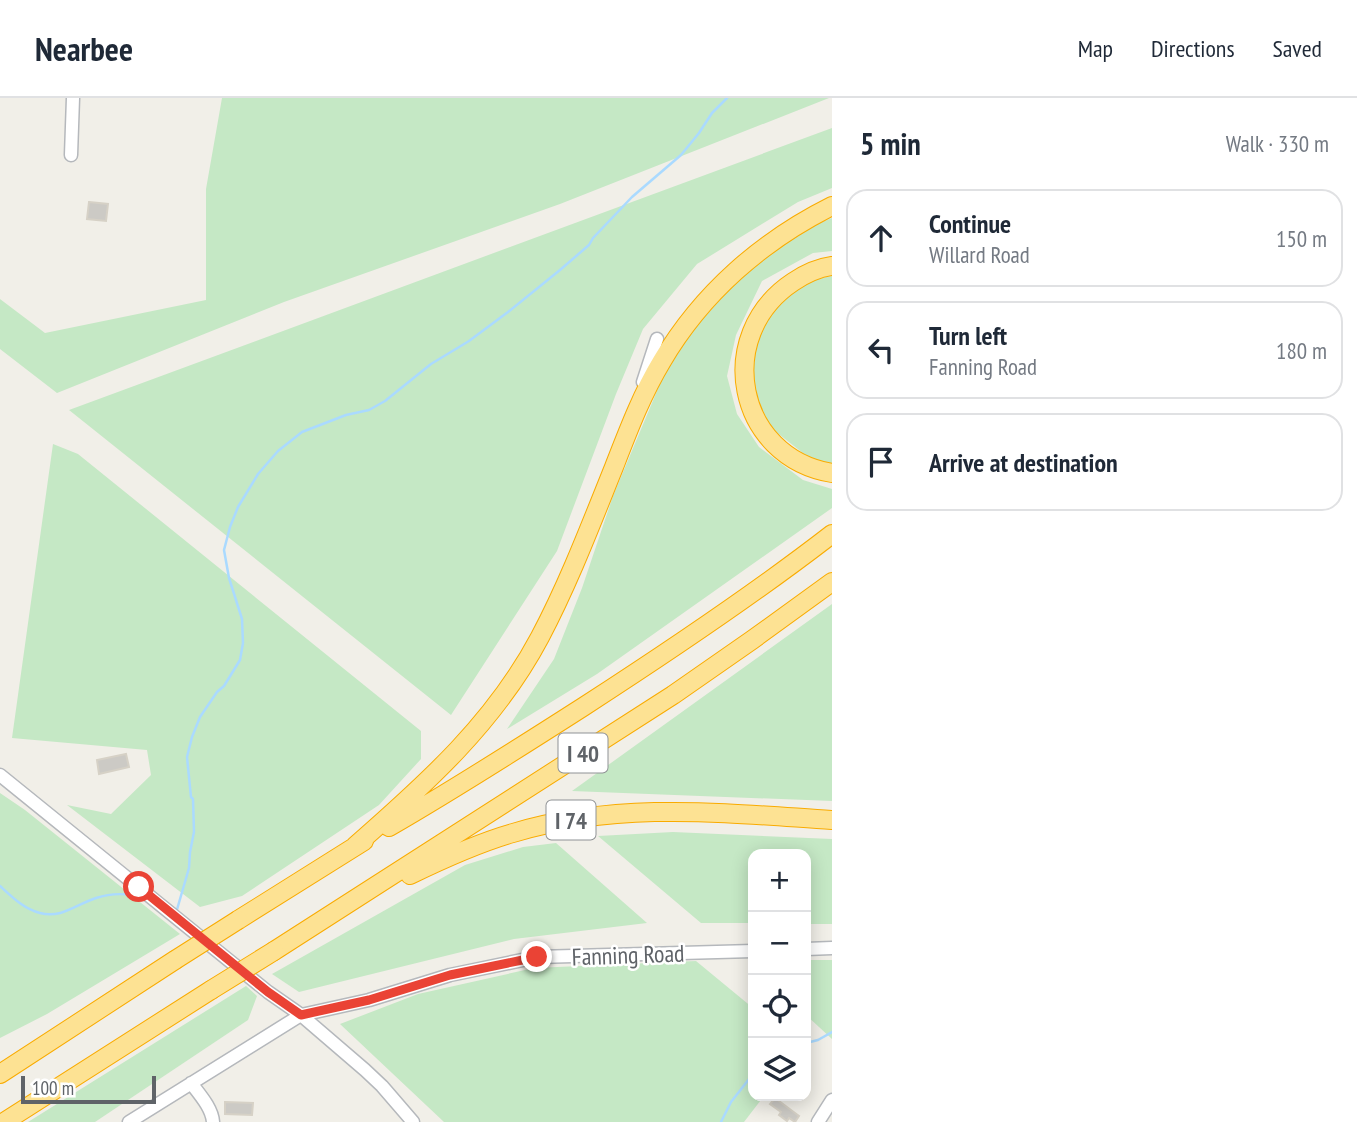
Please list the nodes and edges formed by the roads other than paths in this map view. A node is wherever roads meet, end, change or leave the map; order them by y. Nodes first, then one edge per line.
1 (73, 98) edge
2 (71, 155) dead end
3 (832, 206) edge
4 (832, 266) edge
5 (657, 339) dead end
6 (627, 434) junction
7 (832, 473) edge
8 (832, 534) edge
9 (832, 582) edge
10 (0, 775) edge
11 (832, 820) edge
12 (355, 846) junction
13 (329, 916) junction
14 (832, 948) edge
15 (811, 949) edge
16 (748, 951) edge
17 (301, 1015) junction
18 (0, 1074) edge
19 (191, 1083) junction
20 (832, 1100) edge
21 (4, 1122) edge
22 (130, 1122) edge
23 (213, 1122) edge
24 (413, 1122) edge
25 (818, 1122) edge

1 - 2 street
3 - 6 highway
4 - 7 highway
5 - 6 street
6 - 12 highway
8 - 12 highway, I 40
9 - 13 highway, I 40
10 - 17 street
11 - 13 highway, I 74
12 - 18 highway, I 40, bridge
13 - 21 highway, I 40, bridge
14 - 15 street
16 - 17 street, Fanning Road
17 - 19 street, Fanning Road
17 - 24 street
19 - 22 street, Fanning Road
19 - 23 street
20 - 25 street

